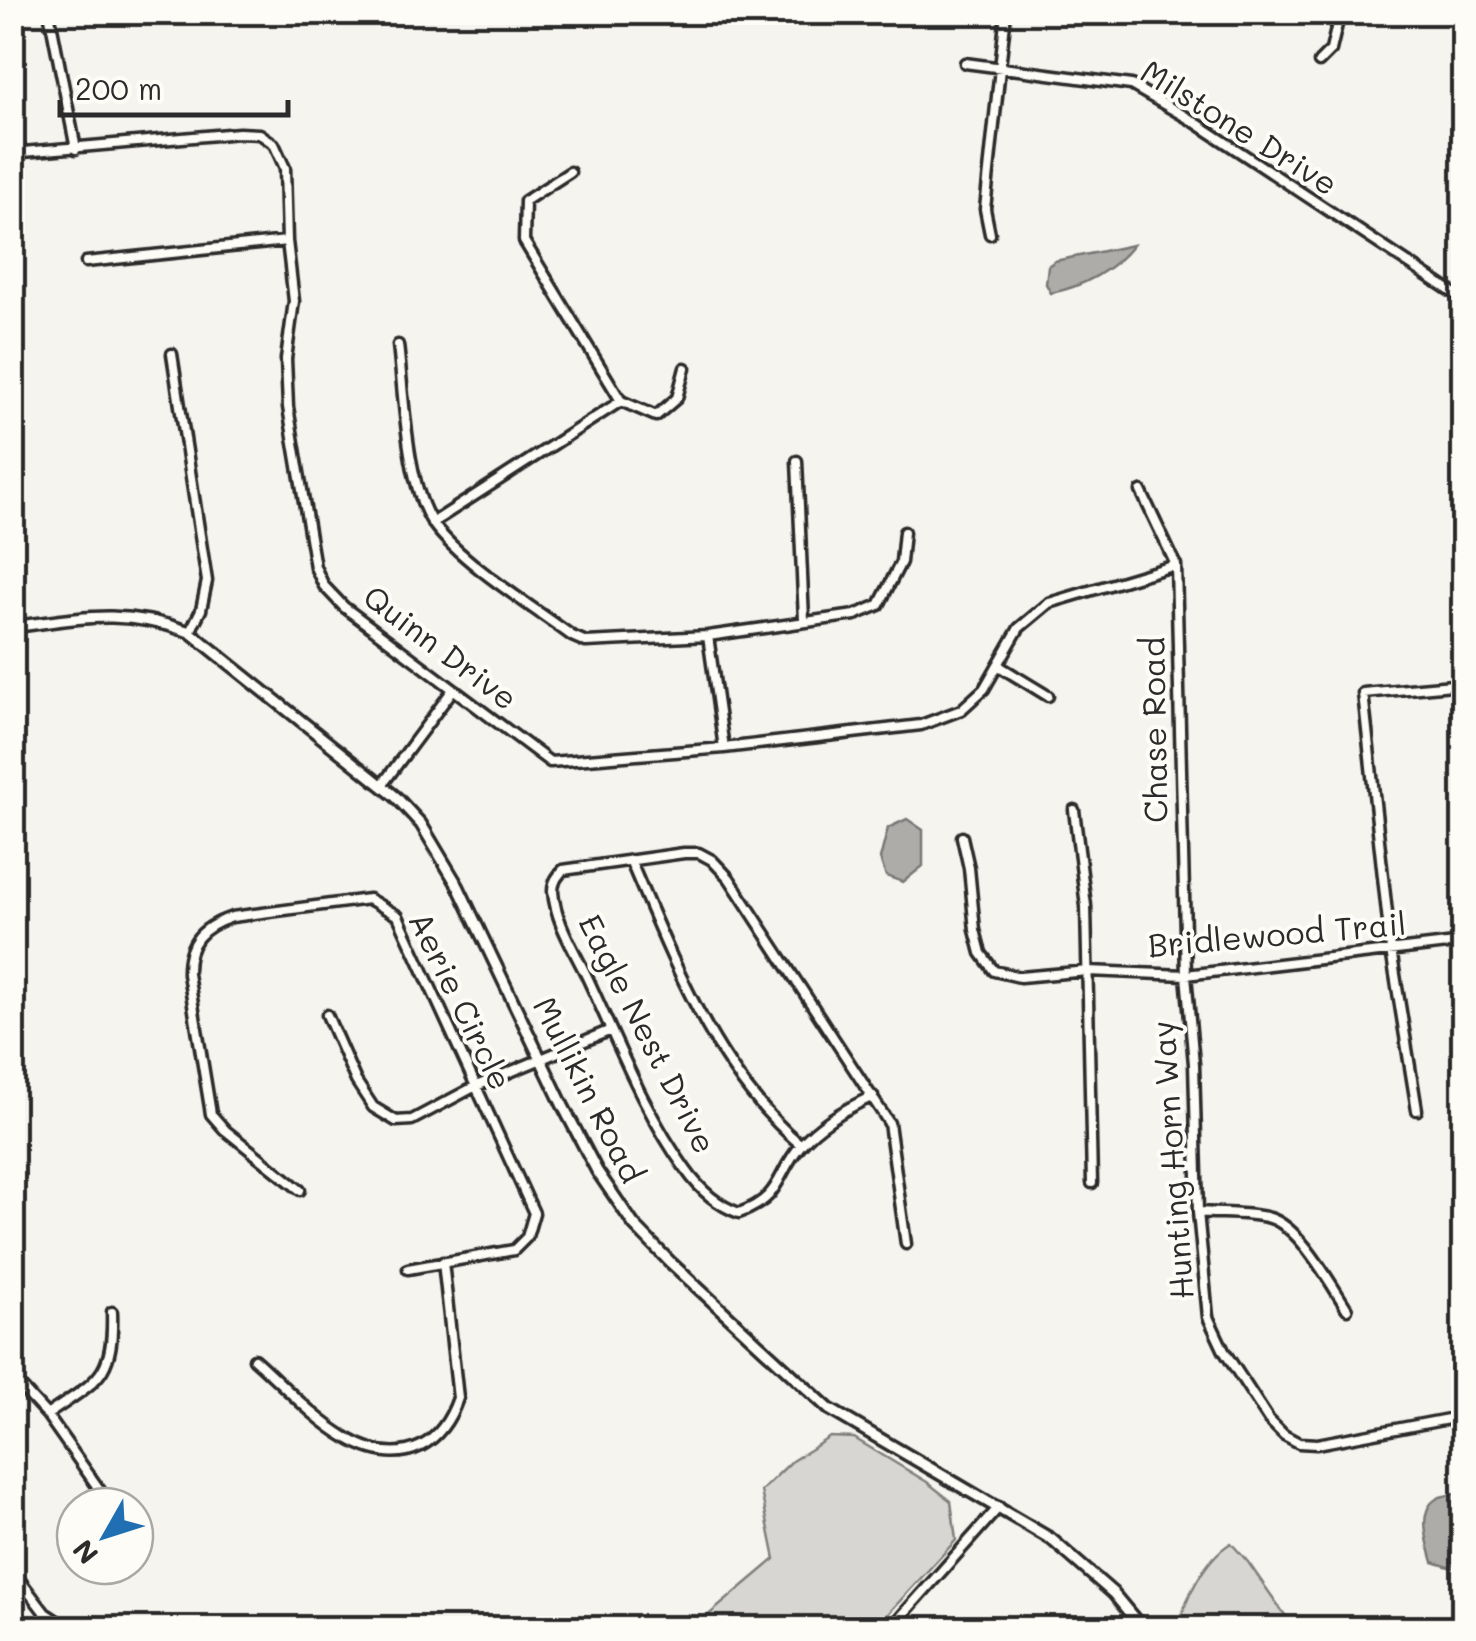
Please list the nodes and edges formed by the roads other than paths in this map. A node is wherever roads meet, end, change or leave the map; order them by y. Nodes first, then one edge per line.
1 (49, 12) edge
2 (1006, 12) edge
3 (1340, 12) edge
4 (1319, 62) dead end
5 (965, 63) dead end
6 (1000, 67) junction
7 (76, 149) junction
8 (12, 154) edge
9 (570, 172) dead end
10 (990, 234) dead end
11 (288, 241) junction
12 (86, 262) dead end
13 (1464, 300) edge
14 (398, 345) dead end
15 (172, 354) dead end
16 (684, 368) dead end
17 (621, 401) junction
18 (797, 461) dead end
19 (1141, 491) dead end
20 (432, 523) junction
21 (904, 532) dead end
22 (1176, 565) junction
23 (804, 620) junction
24 (12, 626) edge
25 (190, 632) junction
26 (708, 636) junction
27 (999, 666) junction
28 (1464, 684) edge
29 (452, 690) junction
30 (1048, 696) dead end
31 (724, 748) junction
32 (382, 785) junction
33 (1074, 810) dead end
34 (962, 838) dead end
35 (630, 860) junction
36 (1464, 942) edge
37 (1392, 950) junction
38 (1088, 971) junction
39 (1186, 974) junction
40 (327, 1016) dead end
41 (611, 1030) junction
42 (542, 1058) junction
43 (474, 1087) junction
44 (873, 1096) junction
45 (1417, 1110) dead end
46 (801, 1145) junction
47 (1092, 1183) dead end
48 (300, 1190) dead end
49 (1198, 1212) junction
50 (906, 1244) dead end
51 (442, 1262) junction
52 (408, 1268) dead end
53 (1348, 1309) dead end
54 (112, 1312) dead end
55 (254, 1360) dead end
56 (12, 1377) edge
57 (47, 1415) junction
58 (1464, 1416) edge
59 (97, 1486) edge
60 (999, 1506) junction
61 (12, 1570) edge
62 (55, 1625) edge
63 (68, 1628) edge
64 (891, 1628) edge
65 (1142, 1628) edge

1 - 7 street
2 - 6 street
3 - 4 street
5 - 6 street, Milstone Drive
6 - 10 street
6 - 13 street, Milstone Drive
7 - 8 street, Quinn Drive
7 - 11 street, Quinn Drive
9 - 17 street
11 - 12 street
11 - 29 street, Quinn Drive
14 - 20 street
15 - 25 street
16 - 17 street
17 - 20 street
18 - 23 street
19 - 22 street, Chase Road
20 - 26 street
21 - 23 street
22 - 27 street, Quinn Drive
22 - 39 street, Chase Road
23 - 26 street
24 - 25 street, Mullikin Road
25 - 32 street, Mullikin Road
26 - 31 street
27 - 30 street
27 - 31 street, Quinn Drive
28 - 37 street
29 - 31 street, Quinn Drive
29 - 32 street
32 - 42 street, Mullikin Road
33 - 38 street
34 - 38 street, Bridlewood Trail
35 - 41 street, Eagle Nest Drive
35 - 44 street, Eagle Nest Drive
35 - 46 street
36 - 37 street, Bridlewood Trail
37 - 39 street, Bridlewood Trail
37 - 45 street
38 - 39 street, Bridlewood Trail
38 - 47 street
39 - 49 street, Hunting Horn Way
40 - 43 street
41 - 42 street
41 - 46 street, Eagle Nest Drive
42 - 43 street
42 - 60 street, Mullikin Road
43 - 48 street, Aerie Circle
43 - 51 street, Aerie Circle
44 - 46 street, Eagle Nest Drive
44 - 50 street, Eagle Nest Drive
49 - 53 street
49 - 58 street, Hunting Horn Way
51 - 52 street, Aerie Circle
51 - 55 street
54 - 57 street
56 - 57 street
57 - 59 street
60 - 64 street
60 - 65 street, Mullikin Road
61 - 62 street
62 - 63 street

